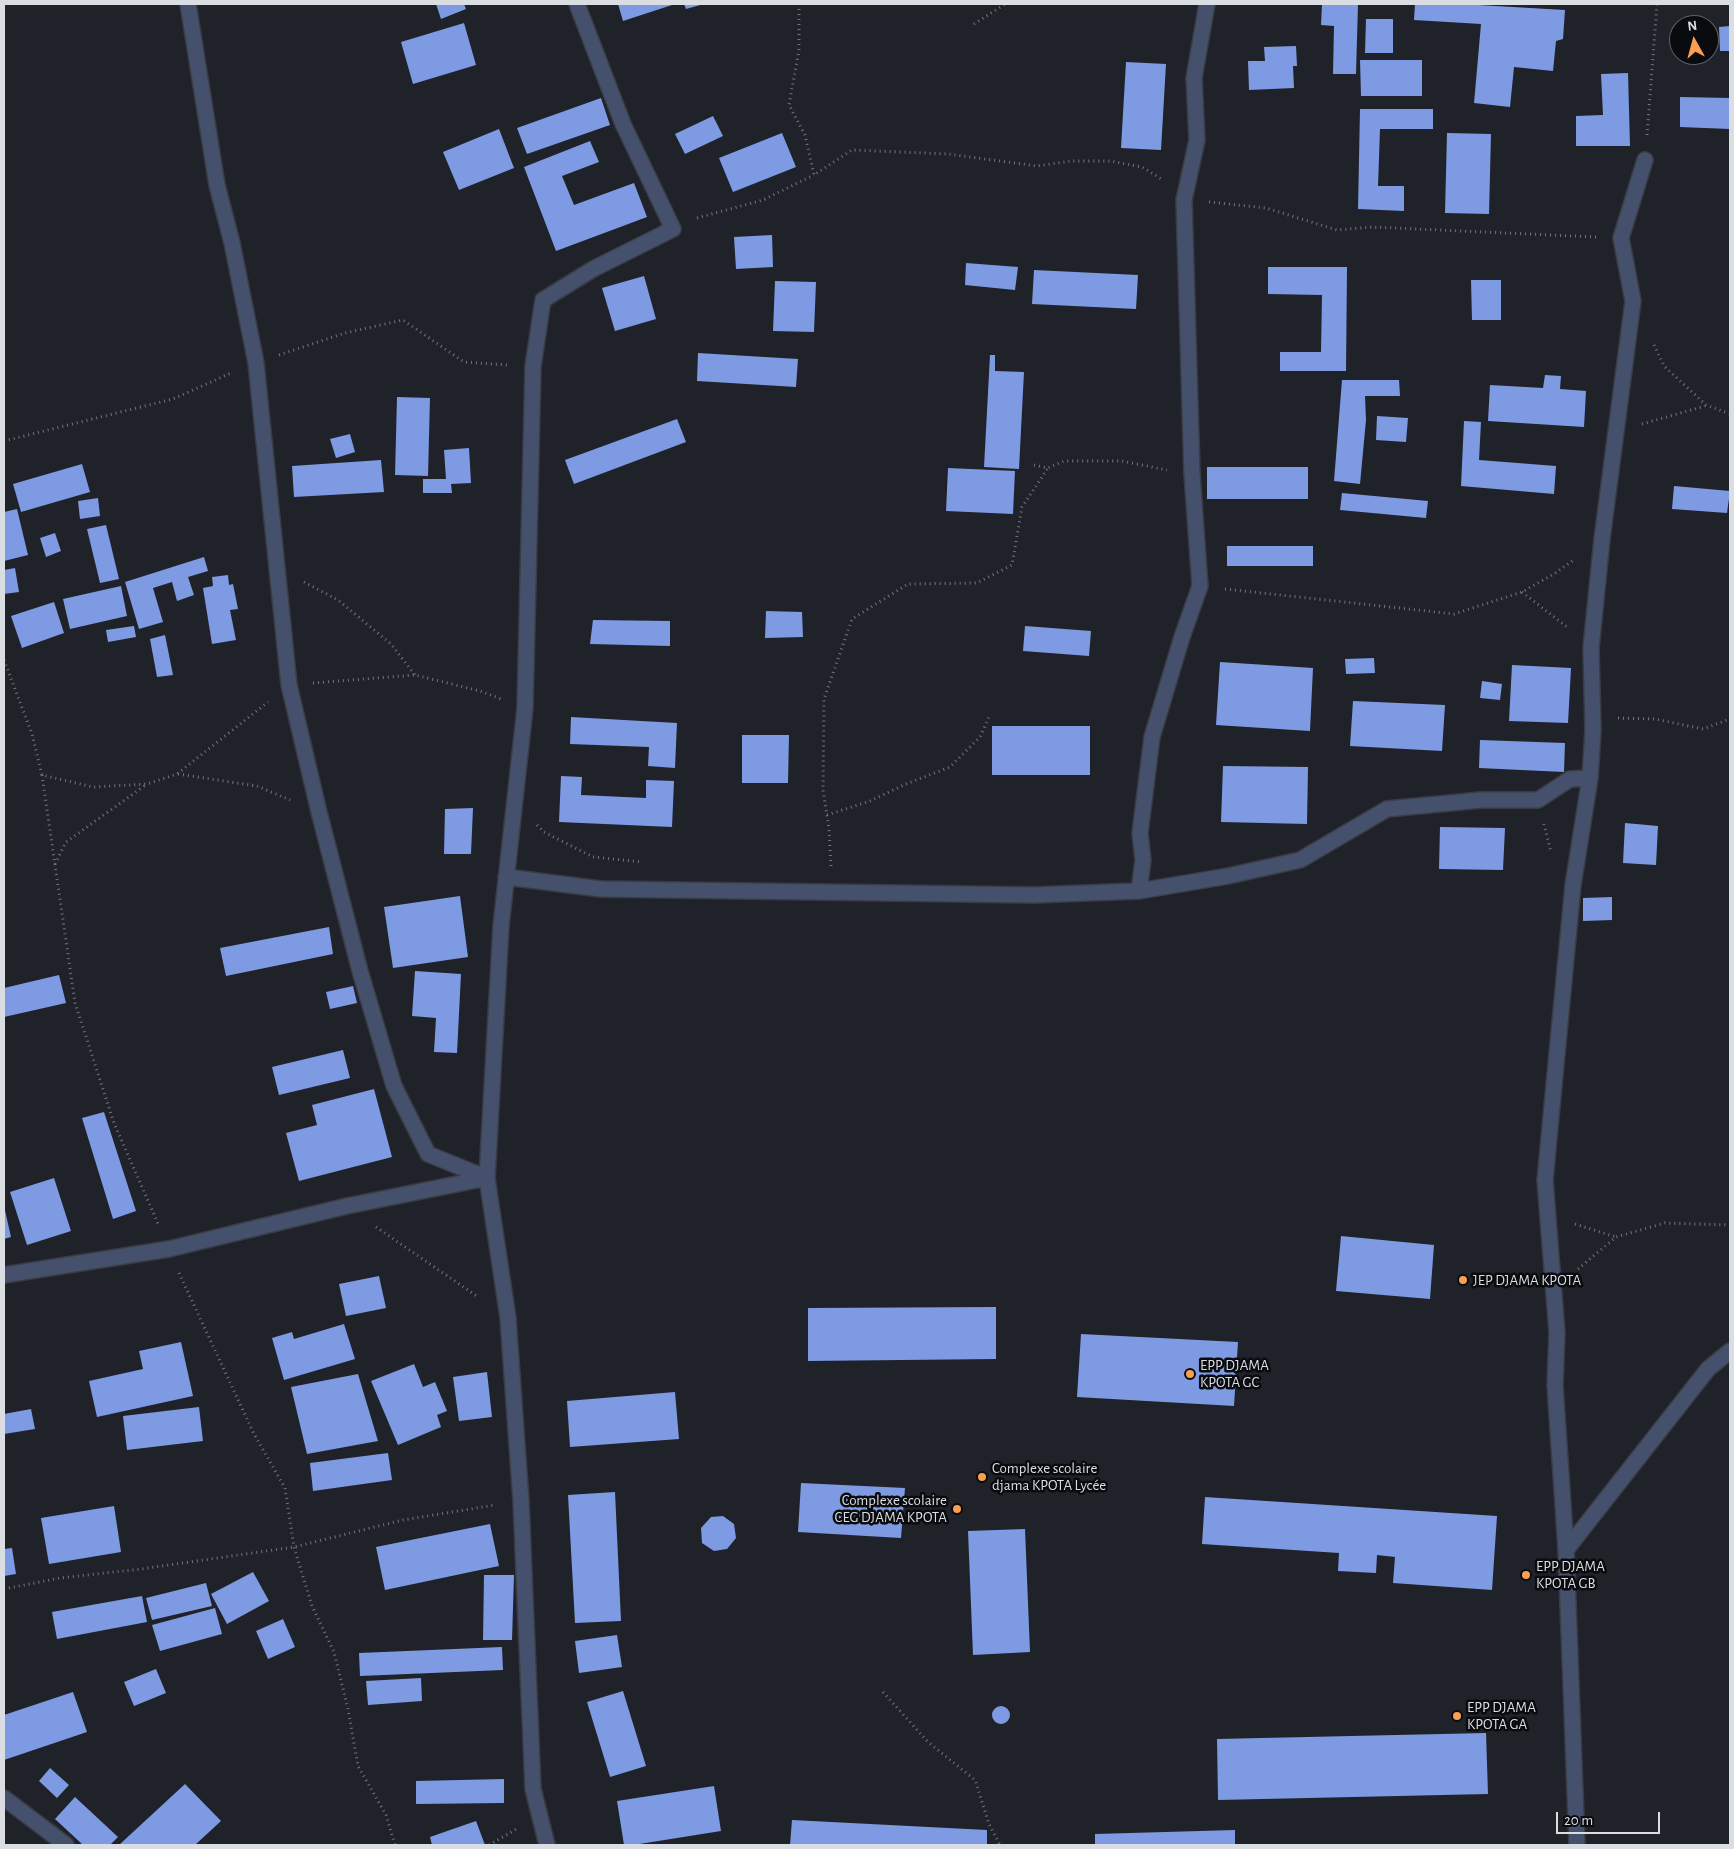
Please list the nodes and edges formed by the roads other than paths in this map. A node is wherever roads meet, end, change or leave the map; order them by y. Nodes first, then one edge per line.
1 (188, 4) edge
2 (577, 4) edge
3 (1207, 4) edge
4 (1644, 160) road end
5 (1590, 778) junction
6 (506, 877) junction
7 (1139, 891) junction
8 (487, 1178) junction
9 (4, 1275) edge
10 (1730, 1351) edge
11 (1566, 1550) junction
12 (4, 1798) edge
13 (66, 1845) edge
14 (547, 1845) edge
15 (1577, 1845) edge

1 - 8 street
2 - 6 street
3 - 7 street
4 - 5 street
5 - 7 street
5 - 11 street
6 - 7 street
6 - 8 street
8 - 9 street
8 - 14 street
10 - 11 street
11 - 15 street
12 - 13 street

